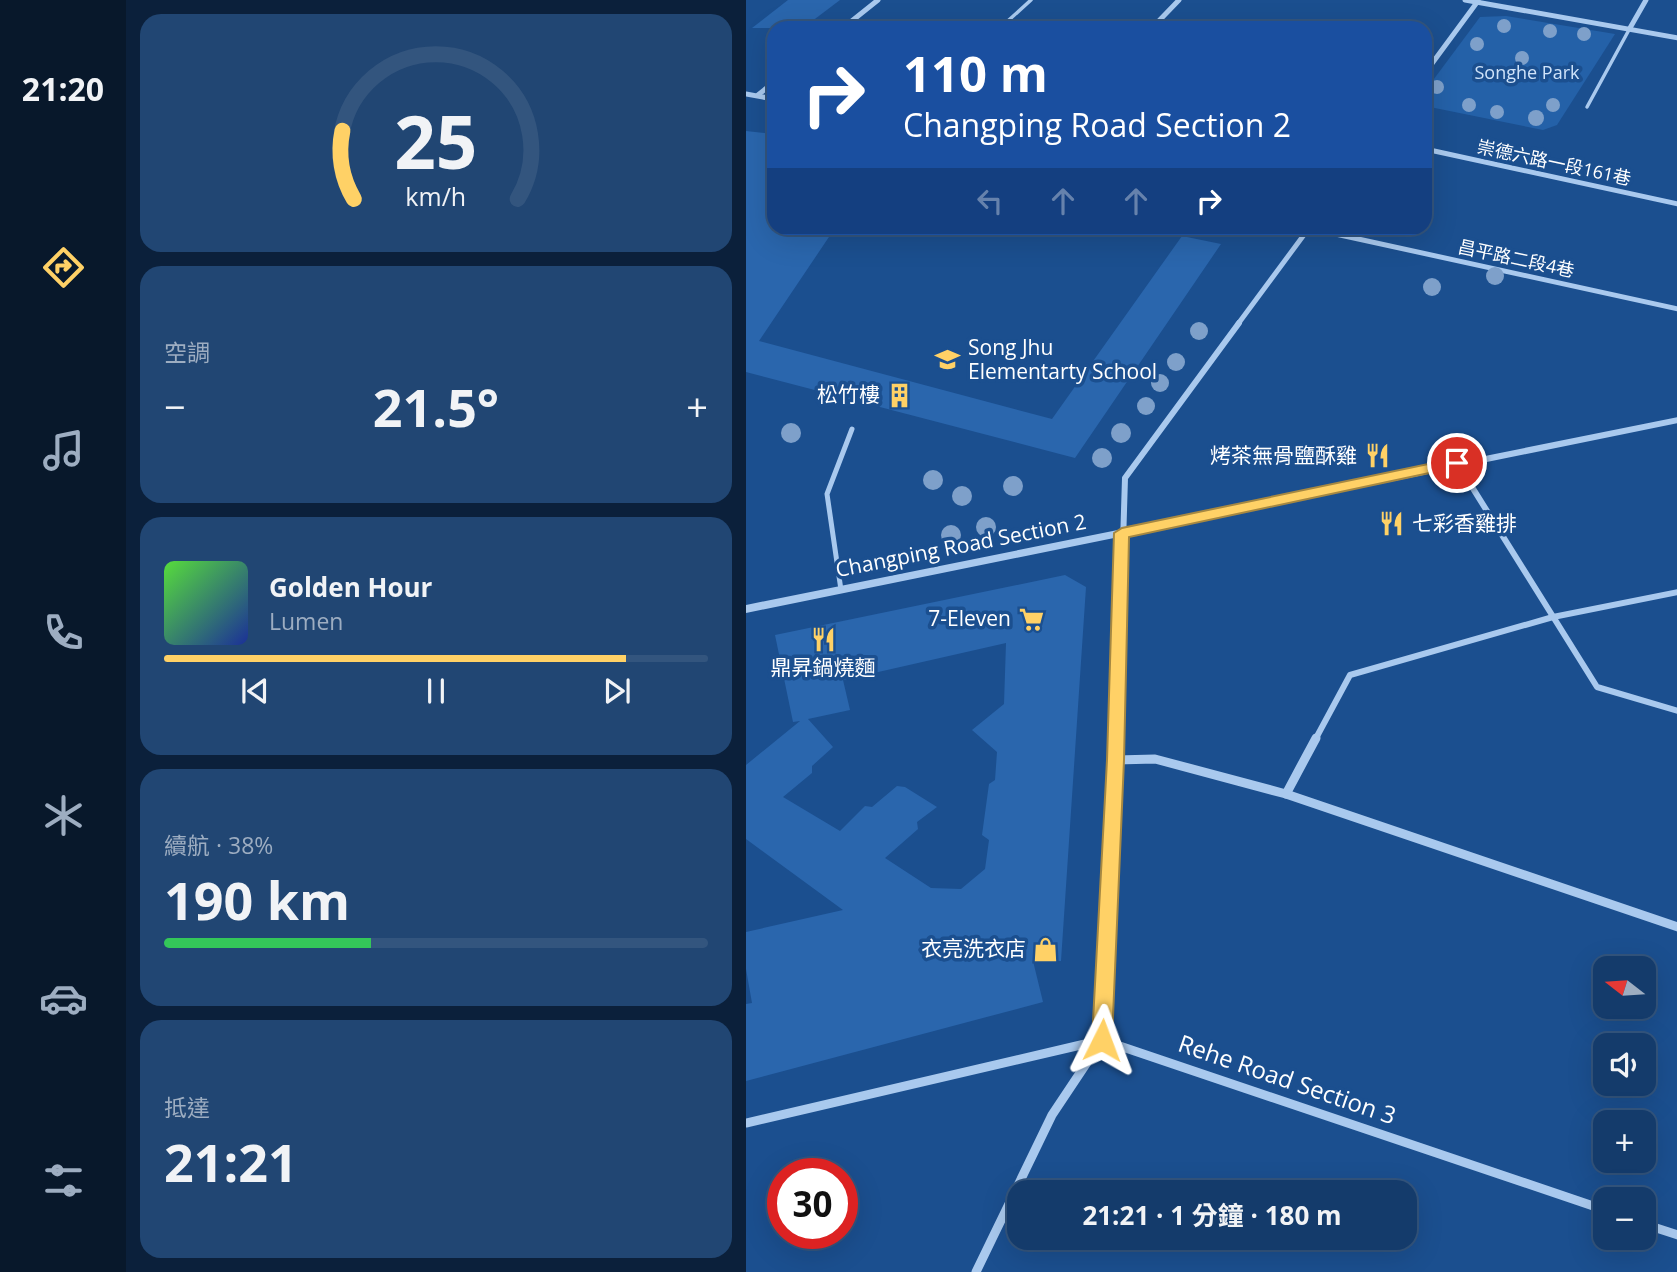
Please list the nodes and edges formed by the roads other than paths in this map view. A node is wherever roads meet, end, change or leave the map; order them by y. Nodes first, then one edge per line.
1 (878, 0) edge
2 (1031, 0) edge
3 (1179, 0) edge
4 (1465, 0) edge
5 (1646, 0) edge
6 (1478, 1) edge
7 (852, 21) edge
8 (1008, 21) edge
9 (1159, 21) edge
10 (1630, 28) junction
11 (1678, 38) edge
12 (1432, 63) edge
13 (767, 88) edge
14 (746, 94) edge
15 (758, 95) junction
16 (767, 97) edge
17 (1587, 107) dead end
18 (1432, 151) edge
19 (1678, 204) edge
20 (1304, 235) edge
21 (1341, 235) edge
22 (1678, 309) edge
23 (1678, 420) edge
24 (852, 429) dead end
25 (1457, 463) junction
26 (1122, 533) junction
27 (841, 590) junction
28 (1678, 592) edge
29 (746, 609) edge
30 (1553, 617) junction
31 (1678, 711) edge
32 (1116, 760) junction
33 (1286, 794) junction
34 (1678, 927) edge
35 (1102, 1040) junction
36 (746, 1123) edge
37 (1593, 1206) edge
38 (1656, 1228) edge
39 (1678, 1235) edge
40 (976, 1272) edge

1 - 7 street
2 - 8 lane
3 - 9 street
4 - 6 street
5 - 10 street
6 - 10 street
6 - 12 street
10 - 11 street
10 - 17 lane
13 - 15 street
14 - 15 street
15 - 16 street
18 - 19 street, 崇德六路一段161巷
20 - 26 street
21 - 22 street, 昌平路二段4巷
23 - 25 street, Changping Road Section 2
24 - 27 lane
25 - 26 street, Changping Road Section 2
25 - 30 street
26 - 27 street, Changping Road Section 2
26 - 32 street
27 - 29 street, Changping Road Section 2
28 - 30 street
30 - 31 street
30 - 33 street
32 - 33 street
32 - 35 street
33 - 34 street
35 - 36 street
35 - 37 street, Rehe Road Section 3
35 - 40 street
38 - 39 street

